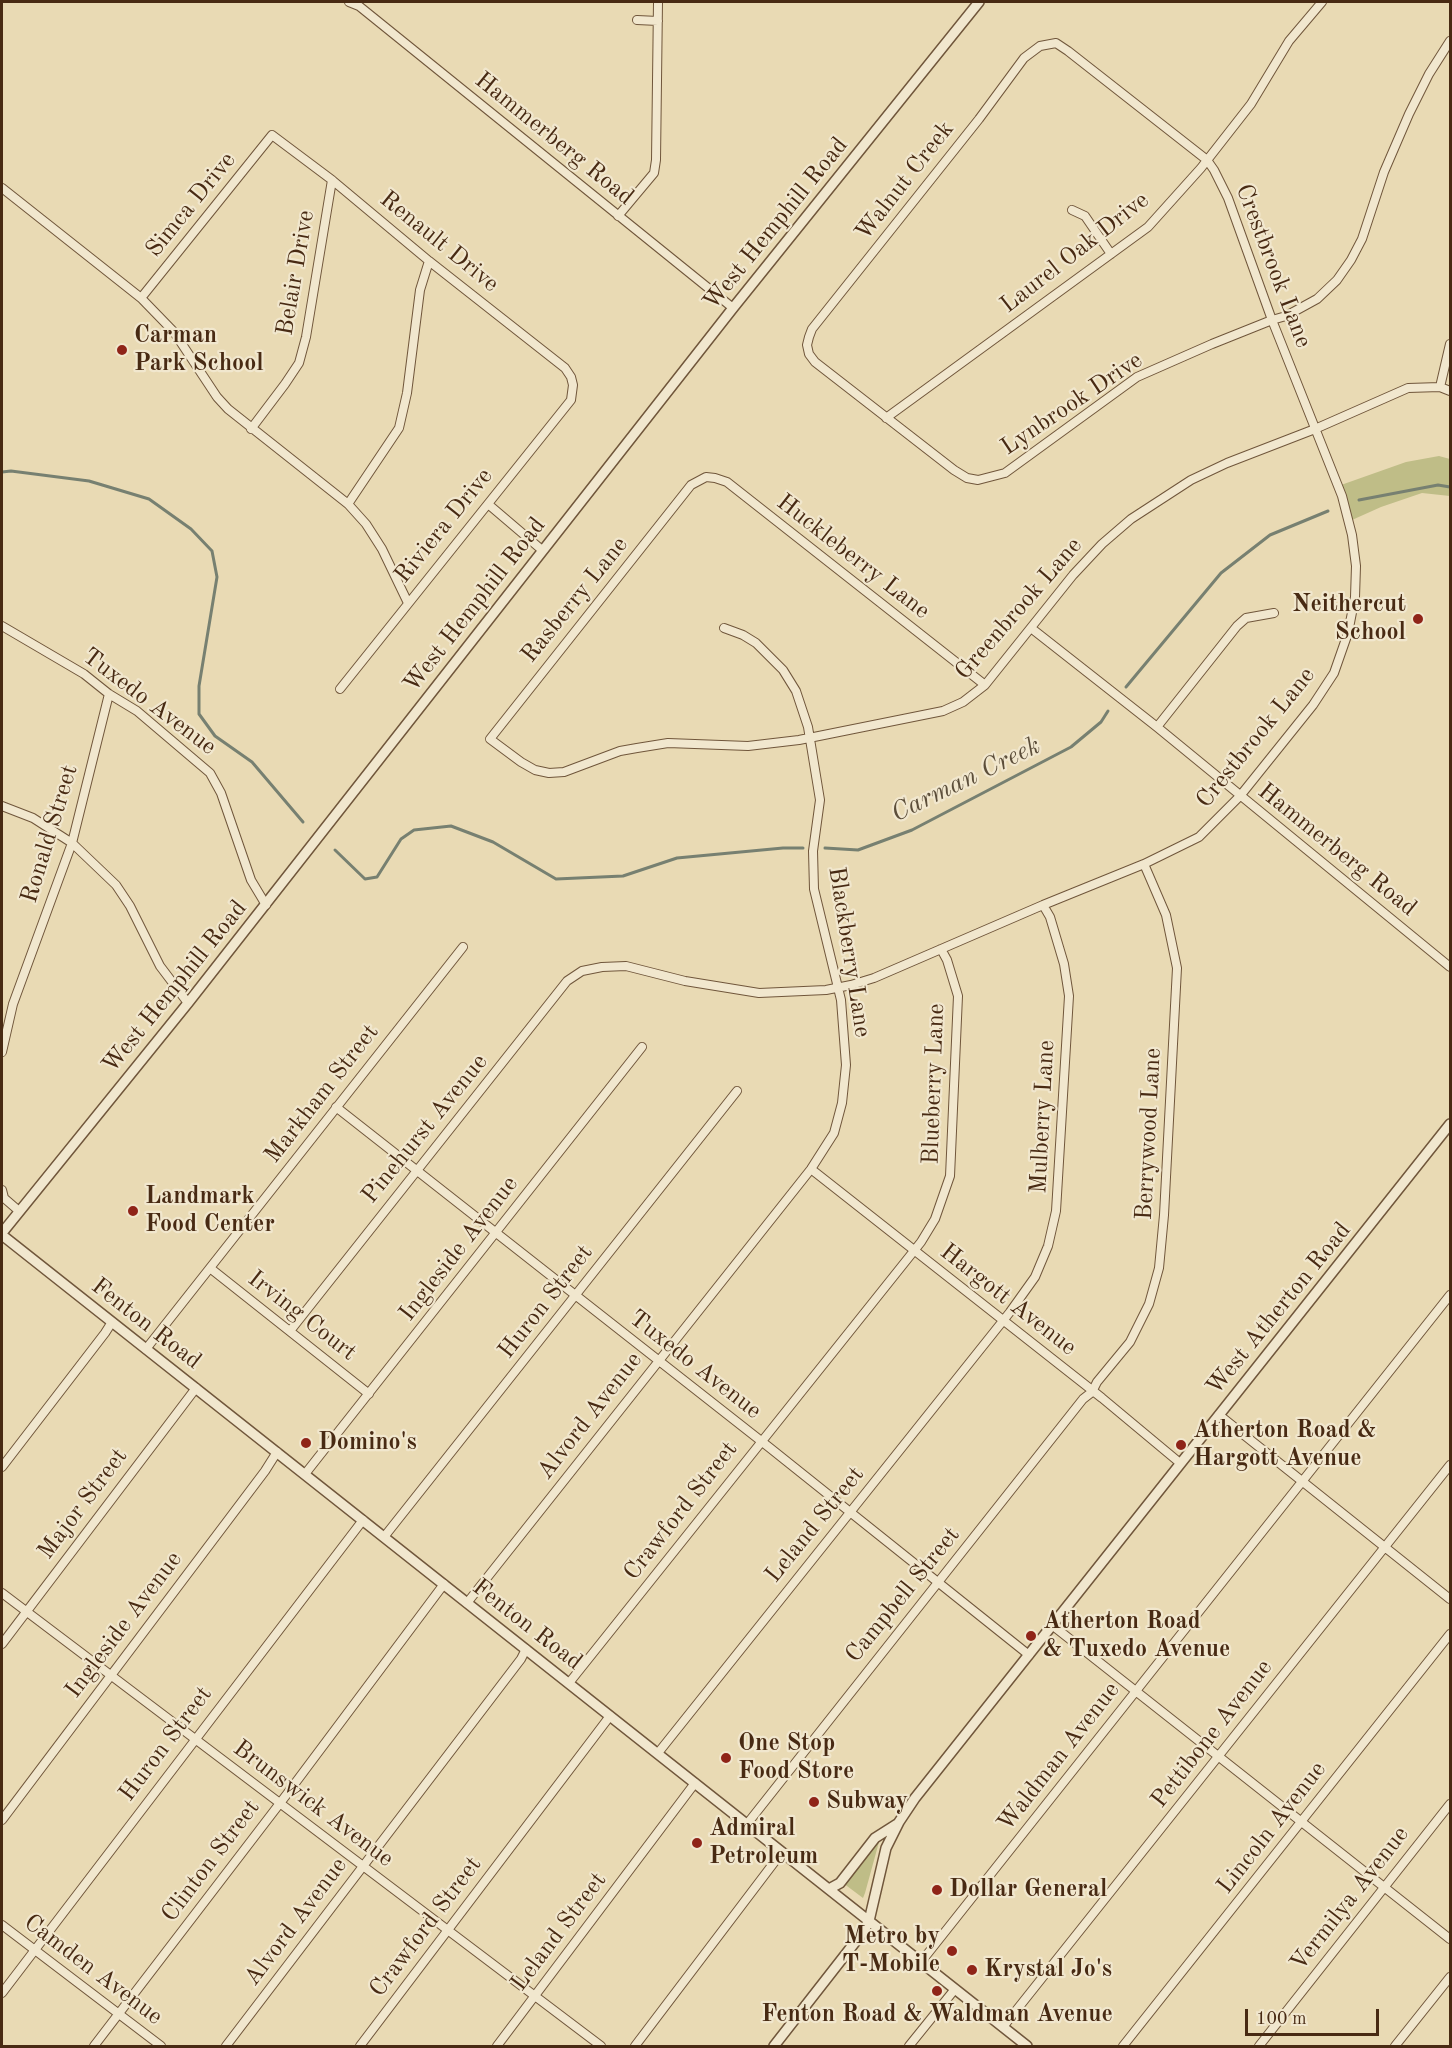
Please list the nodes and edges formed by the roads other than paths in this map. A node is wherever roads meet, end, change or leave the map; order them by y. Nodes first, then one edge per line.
1 (349, 2) edge
2 (658, 2) edge
3 (979, 2) edge
4 (1322, 2) edge
5 (361, 4) edge
6 (637, 20) dead end
7 (658, 21) junction
8 (1450, 41) edge
9 (1040, 46) joint
10 (272, 135) joint
11 (1207, 160) junction
12 (332, 180) junction
13 (2, 188) edge
14 (1072, 210) dead end
15 (618, 216) junction
16 (1111, 254) junction
17 (429, 261) junction
18 (141, 298) junction
19 (733, 308) junction
20 (1272, 320) junction
21 (1450, 344) edge
22 (807, 345) joint
23 (573, 386) joint
24 (1440, 387) junction
25 (1450, 391) edge
26 (886, 418) junction
27 (250, 429) junction
28 (1315, 429) junction
29 (692, 485) joint
30 (348, 504) junction
31 (488, 504) junction
32 (542, 550) junction
33 (408, 603) junction
34 (1274, 613) dead end
35 (2, 626) edge
36 (724, 628) dead end
37 (1031, 628) junction
38 (984, 686) junction
39 (340, 689) dead end
40 (109, 693) junction
41 (1157, 727) junction
42 (809, 737) junction
43 (490, 739) joint
44 (1240, 796) junction
45 (2, 806) edge
46 (72, 843) junction
47 (1144, 864) junction
48 (266, 905) junction
49 (1043, 905) junction
50 (463, 948) dead end
51 (941, 949) junction
52 (602, 967) joint
53 (1450, 967) edge
54 (837, 989) junction
55 (188, 1003) junction
56 (642, 1047) dead end
57 (2, 1052) edge
58 (737, 1091) dead end
59 (336, 1107) junction
60 (1450, 1124) edge
61 (811, 1169) junction
62 (416, 1170) junction
63 (2, 1190) edge
64 (19, 1211) junction
65 (496, 1233) junction
66 (2, 1234) edge
67 (913, 1250) junction
68 (210, 1268) junction
69 (1450, 1295) edge
70 (576, 1296) junction
71 (1002, 1320) junction
72 (112, 1322) junction
73 (290, 1331) junction
74 (146, 1349) junction
75 (659, 1360) junction
76 (196, 1388) junction
77 (1092, 1392) junction
78 (369, 1394) junction
79 (1219, 1415) junction
80 (761, 1441) junction
81 (277, 1452) junction
82 (1180, 1463) junction
83 (1450, 1465) edge
84 (2, 1467) edge
85 (304, 1474) junction
86 (1302, 1481) junction
87 (850, 1512) junction
88 (363, 1520) junction
89 (384, 1537) junction
90 (1385, 1547) junction
91 (939, 1582) junction
92 (444, 1584) junction
93 (2, 1593) edge
94 (1450, 1599) edge
95 (467, 1602) junction
96 (26, 1612) junction
97 (1052, 1625) junction
98 (1450, 1634) edge
99 (2, 1644) edge
100 (526, 1649) junction
101 (1029, 1655) junction
102 (111, 1675) junction
103 (569, 1683) junction
104 (1136, 1691) junction
105 (610, 1716) junction
106 (194, 1739) junction
107 (657, 1753) junction
108 (1219, 1757) junction
109 (695, 1782) junction
110 (279, 1804) junction
111 (1450, 1804) edge
112 (2, 1820) edge
113 (898, 1822) junction
114 (1301, 1823) junction
115 (747, 1824) junction
116 (782, 1852) junction
117 (363, 1867) junction
118 (1384, 1888) junction
119 (829, 1889) junction
120 (869, 1921) junction
121 (2, 1925) edge
122 (447, 1931) junction
123 (1450, 1939) edge
124 (34, 1950) junction
125 (921, 1962) junction
126 (1450, 1977) edge
127 (955, 1989) junction
128 (2, 1993) edge
129 (535, 1997) junction
130 (118, 2014) junction
131 (1003, 2027) junction
132 (94, 2046) edge
133 (161, 2046) edge
134 (226, 2046) edge
135 (360, 2046) edge
136 (497, 2046) edge
137 (601, 2046) edge
138 (635, 2046) edge
139 (774, 2046) edge
140 (909, 2046) edge
141 (1028, 2046) edge
142 (1124, 2046) edge
143 (1258, 2046) edge
144 (1395, 2046) edge

1 - 5 street, Hammerberg Road
2 - 7 street
3 - 19 street, West Hemphill Road
4 - 11 street, Laurel Oak Drive
5 - 15 street, Hammerberg Road
6 - 7 street
7 - 15 street
8 - 20 street, Lynbrook Drive
9 - 11 street, Crestbrook Lane
9 - 22 street, Walnut Creek
10 - 12 street, Renault Drive
10 - 18 street, Simca Drive
11 - 16 street, Laurel Oak Drive
11 - 20 street, Crestbrook Lane
12 - 17 street, Renault Drive
12 - 27 street, Belair Drive
13 - 18 street
14 - 16 street
15 - 19 street, Hammerberg Road
16 - 26 street, Laurel Oak Drive
17 - 23 street, Renault Drive
17 - 30 street
18 - 27 street
19 - 32 street, West Hemphill Road
20 - 26 street, Lynbrook Drive
20 - 28 street, Crestbrook Lane
21 - 24 street
22 - 26 street, Lynbrook Drive
23 - 31 street, Riviera Drive
24 - 25 street, Greenbrook Lane
24 - 28 street, Greenbrook Lane
27 - 30 street
28 - 37 street, Greenbrook Lane
28 - 44 street, Crestbrook Lane
29 - 38 street, Huckleberry Lane
29 - 43 street, Rasberry Lane
30 - 33 street
31 - 32 street
31 - 33 street, Riviera Drive
32 - 48 street, West Hemphill Road
33 - 39 street, Riviera Drive
34 - 41 street
35 - 40 street, Tuxedo Avenue
36 - 42 street, Blackberry Lane
37 - 38 street, Greenbrook Lane
37 - 41 street, Hammerberg Road
38 - 42 street, Greenbrook Lane
40 - 46 street, Ronald Street
40 - 48 street, Tuxedo Avenue
41 - 44 street, Hammerberg Road
42 - 43 street, Greenbrook Lane
42 - 54 street, Blackberry Lane
44 - 47 street, Crestbrook Lane
44 - 53 street, Hammerberg Road
45 - 46 street
46 - 55 street
46 - 57 street, Ronald Street
47 - 49 street, Crestbrook Lane
47 - 77 street, Berrywood Lane
48 - 55 street, West Hemphill Road
49 - 51 street, Crestbrook Lane
49 - 71 street, Mulberry Lane
50 - 59 street, Markham Street
51 - 54 street, Crestbrook Lane
51 - 67 street, Blueberry Lane
52 - 54 street, Crestbrook Lane
52 - 62 street, Pinehurst Avenue
54 - 61 street, Blackberry Lane
55 - 64 street, West Hemphill Road
56 - 65 street, Ingleside Avenue
58 - 70 street, Huron Street
59 - 62 street, Tuxedo Avenue
59 - 68 street, Markham Street
60 - 79 street, West Atherton Road
61 - 67 street, Hargott Avenue
61 - 75 street, Alvord Avenue
62 - 65 street, Tuxedo Avenue
62 - 73 street, Pinehurst Avenue
63 - 64 street
64 - 66 street, West Hemphill Road
65 - 70 street, Tuxedo Avenue
65 - 78 street, Ingleside Avenue
66 - 72 street, Fenton Road
67 - 71 street, Hargott Avenue
67 - 80 street, Crawford Street
68 - 73 street, Irving Court
68 - 74 street, Markham Street
69 - 86 street, Waldman Avenue
70 - 75 street, Tuxedo Avenue
70 - 89 street, Huron Street
71 - 77 street, Hargott Avenue
71 - 87 street, Leland Street
72 - 74 street, Fenton Road
72 - 84 street
73 - 78 street, Irving Court
74 - 76 street, Fenton Road
75 - 80 street, Tuxedo Avenue
75 - 95 street, Alvord Avenue
76 - 81 street, Fenton Road
76 - 96 street, Major Street
77 - 82 street, Hargott Avenue
77 - 91 street, Campbell Street
78 - 85 street, Ingleside Avenue
79 - 82 street, West Atherton Road
79 - 86 street
80 - 87 street, Tuxedo Avenue
80 - 103 street, Crawford Street
81 - 85 street, Fenton Road
81 - 102 street, Ingleside Avenue
82 - 97 street, West Atherton Road
83 - 90 street, Pettibone Avenue
85 - 88 street, Fenton Road
86 - 90 street
86 - 104 street, Waldman Avenue
87 - 91 street, Tuxedo Avenue
87 - 107 street, Leland Street
88 - 89 street, Fenton Road
88 - 106 street, Huron Street
89 - 92 street, Fenton Road
90 - 94 street
90 - 108 street, Pettibone Avenue
91 - 101 street, Tuxedo Avenue
91 - 115 street, Campbell Street
92 - 95 street, Fenton Road
92 - 110 street, Clinton Street
93 - 96 street, Brunswick Avenue
95 - 100 street, Fenton Road
96 - 99 street, Major Street
96 - 102 street, Brunswick Avenue
97 - 101 street, West Atherton Road
97 - 104 street
98 - 114 street, Lincoln Avenue
100 - 103 street, Fenton Road
100 - 117 street, Alvord Avenue
101 - 113 street, West Atherton Road
102 - 106 street, Brunswick Avenue
102 - 112 street, Ingleside Avenue
103 - 105 street, Fenton Road
104 - 108 street
104 - 125 street, Waldman Avenue
105 - 107 street, Fenton Road
105 - 122 street, Crawford Street
106 - 110 street, Brunswick Avenue
106 - 124 street, Huron Street
107 - 109 street, Fenton Road
108 - 114 street
108 - 131 street, Pettibone Avenue
109 - 115 street, Fenton Road
109 - 129 street, Leland Street
110 - 117 street, Brunswick Avenue
110 - 130 street, Clinton Street
111 - 118 street, Vermilya Avenue
113 - 119 street
113 - 120 street, West Atherton Road
114 - 118 street
114 - 142 street, Lincoln Avenue
115 - 116 street, Fenton Road
116 - 119 street, Fenton Road
116 - 138 street
117 - 122 street, Brunswick Avenue
117 - 134 street, Alvord Avenue
118 - 123 street
118 - 143 street, Vermilya Avenue
119 - 120 street, Fenton Road
120 - 125 street, Fenton Road
120 - 139 street, West Atherton Road
121 - 124 street, Camden Avenue
122 - 129 street, Brunswick Avenue
122 - 135 street, Crawford Street
124 - 128 street, Huron Street
124 - 130 street, Camden Avenue
125 - 127 street, Fenton Road
126 - 144 street
127 - 131 street, Fenton Road
127 - 140 street
129 - 136 street, Leland Street
129 - 137 street, Brunswick Avenue
130 - 132 street, Clinton Street
130 - 133 street, Camden Avenue
131 - 141 street, Fenton Road

